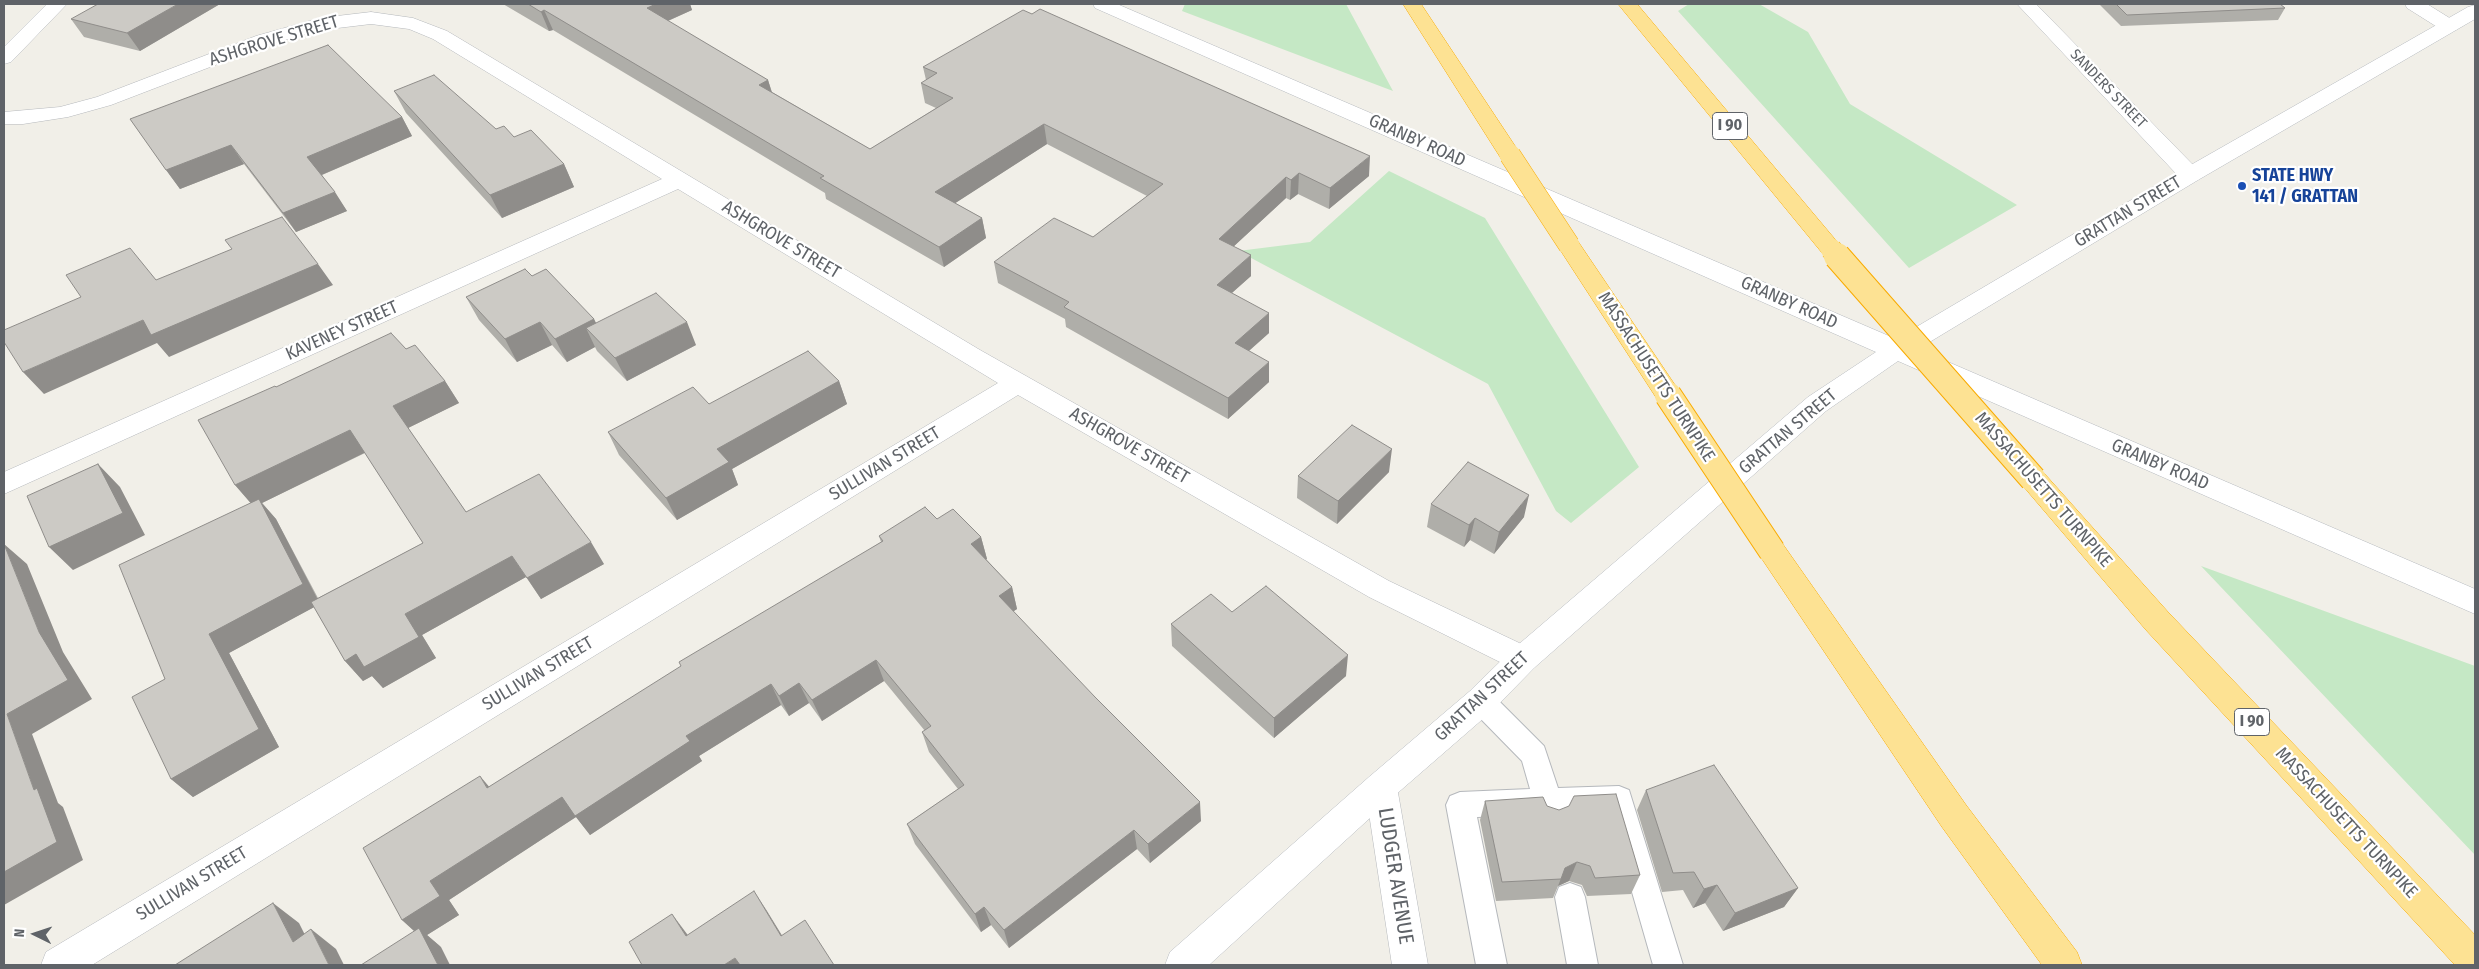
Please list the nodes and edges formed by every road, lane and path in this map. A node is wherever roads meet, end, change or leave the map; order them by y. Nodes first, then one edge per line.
1 (58, 4) edge
2 (1102, 4) edge
3 (1412, 4) edge
4 (1627, 4) edge
5 (2026, 4) edge
6 (2414, 4) edge
7 (2475, 11) edge
8 (2449, 26) junction
9 (4, 58) edge
10 (4, 118) edge
11 (2190, 175) junction
12 (681, 179) junction
13 (1897, 350) junction
14 (1018, 383) junction
15 (4, 484) edge
16 (2475, 602) edge
17 (1523, 659) junction
18 (1481, 701) junction
19 (1381, 787) junction
20 (1550, 809) junction
21 (1570, 897) dead end
22 (2475, 961) edge
23 (58, 965) edge
24 (1184, 965) edge
25 (1410, 965) edge
26 (1491, 965) edge
27 (1583, 965) edge
28 (1668, 965) edge
29 (2064, 965) edge

1 - 9 street
2 - 13 street, GRANBY ROAD
3 - 29 highway, MASSACHUSETTS TURNPIKE, bridge
4 - 22 highway, MASSACHUSETTS TURNPIKE / I 90, bridge
5 - 11 street, SANDERS STREET
6 - 8 street
7 - 8 street, GRATTAN STREET
8 - 11 street, GRATTAN STREET
10 - 12 street, ASHGROVE STREET
11 - 13 street, GRATTAN STREET
12 - 14 street, ASHGROVE STREET
12 - 15 street, KAVENEY STREET
13 - 16 street, GRANBY ROAD
13 - 17 street, GRATTAN STREET
14 - 17 street, ASHGROVE STREET
14 - 23 street, SULLIVAN STREET
17 - 18 street, GRATTAN STREET
18 - 19 street, GRATTAN STREET
18 - 20 lane
19 - 24 street, GRATTAN STREET
19 - 25 street, LUDGER AVENUE
20 - 26 lane
20 - 28 lane
21 - 27 lane

